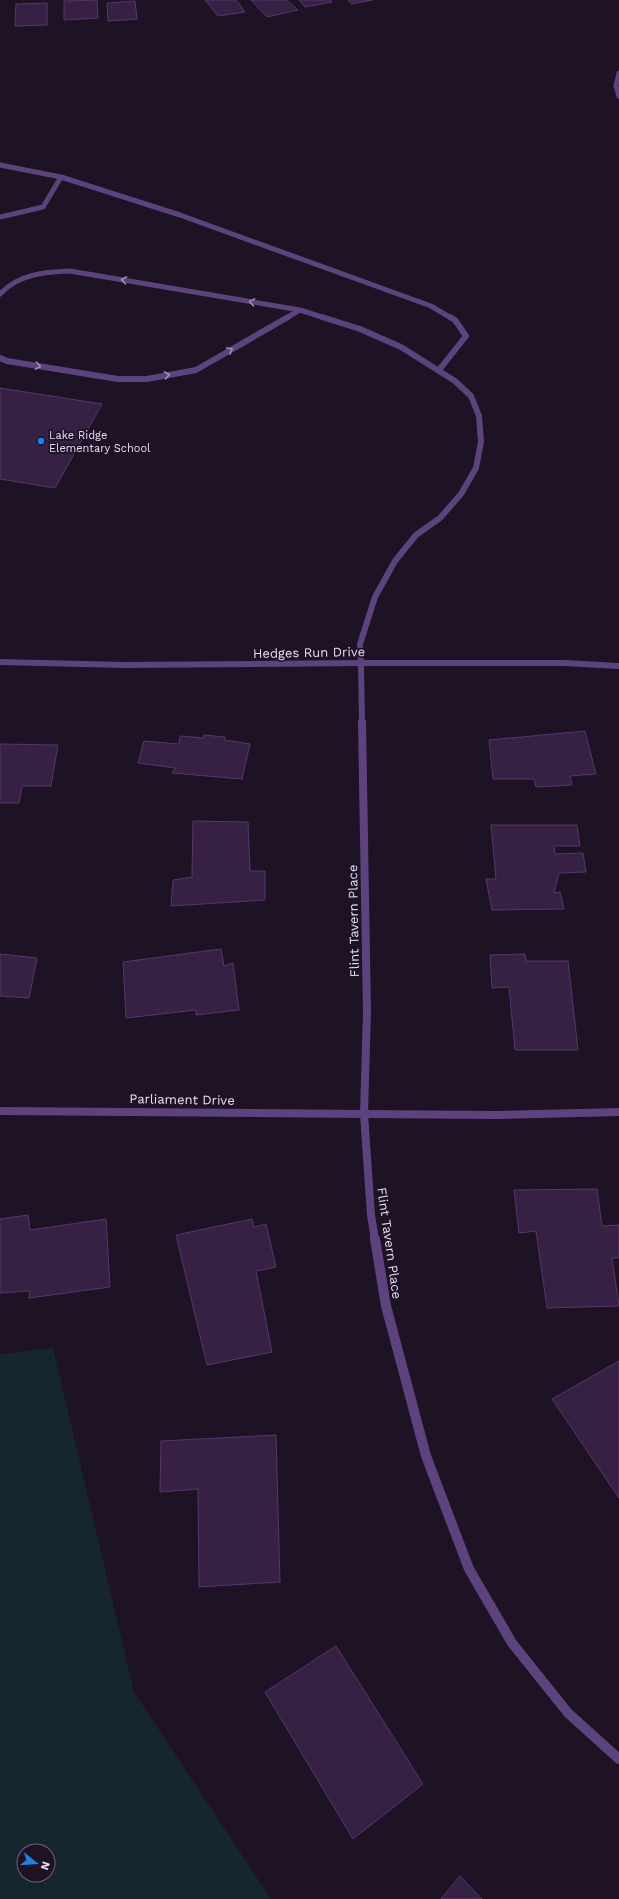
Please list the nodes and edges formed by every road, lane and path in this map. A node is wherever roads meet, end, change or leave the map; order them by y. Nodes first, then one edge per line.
1 (619, 73) edge
2 (619, 96) edge
3 (0, 165) edge
4 (61, 177) junction
5 (0, 217) edge
6 (0, 294) edge
7 (300, 310) junction
8 (0, 358) edge
9 (439, 370) junction
10 (0, 662) edge
11 (361, 663) junction
12 (619, 666) edge
13 (0, 1111) edge
14 (619, 1112) edge
15 (364, 1114) junction
16 (619, 1759) edge

1 - 2 street
3 - 4 street
4 - 5 street
4 - 9 street
7 -> 6 street, Flint Tavern Place
8 -> 7 street
7 - 9 street, Flint Tavern Place
9 - 11 street, Flint Tavern Place
10 - 11 street, Hedges Run Drive
11 - 12 street, Hedges Run Drive
11 - 15 street, Flint Tavern Place
13 - 15 street, Parliament Drive
14 - 15 street, Parliament Drive
15 - 16 street, Flint Tavern Place

